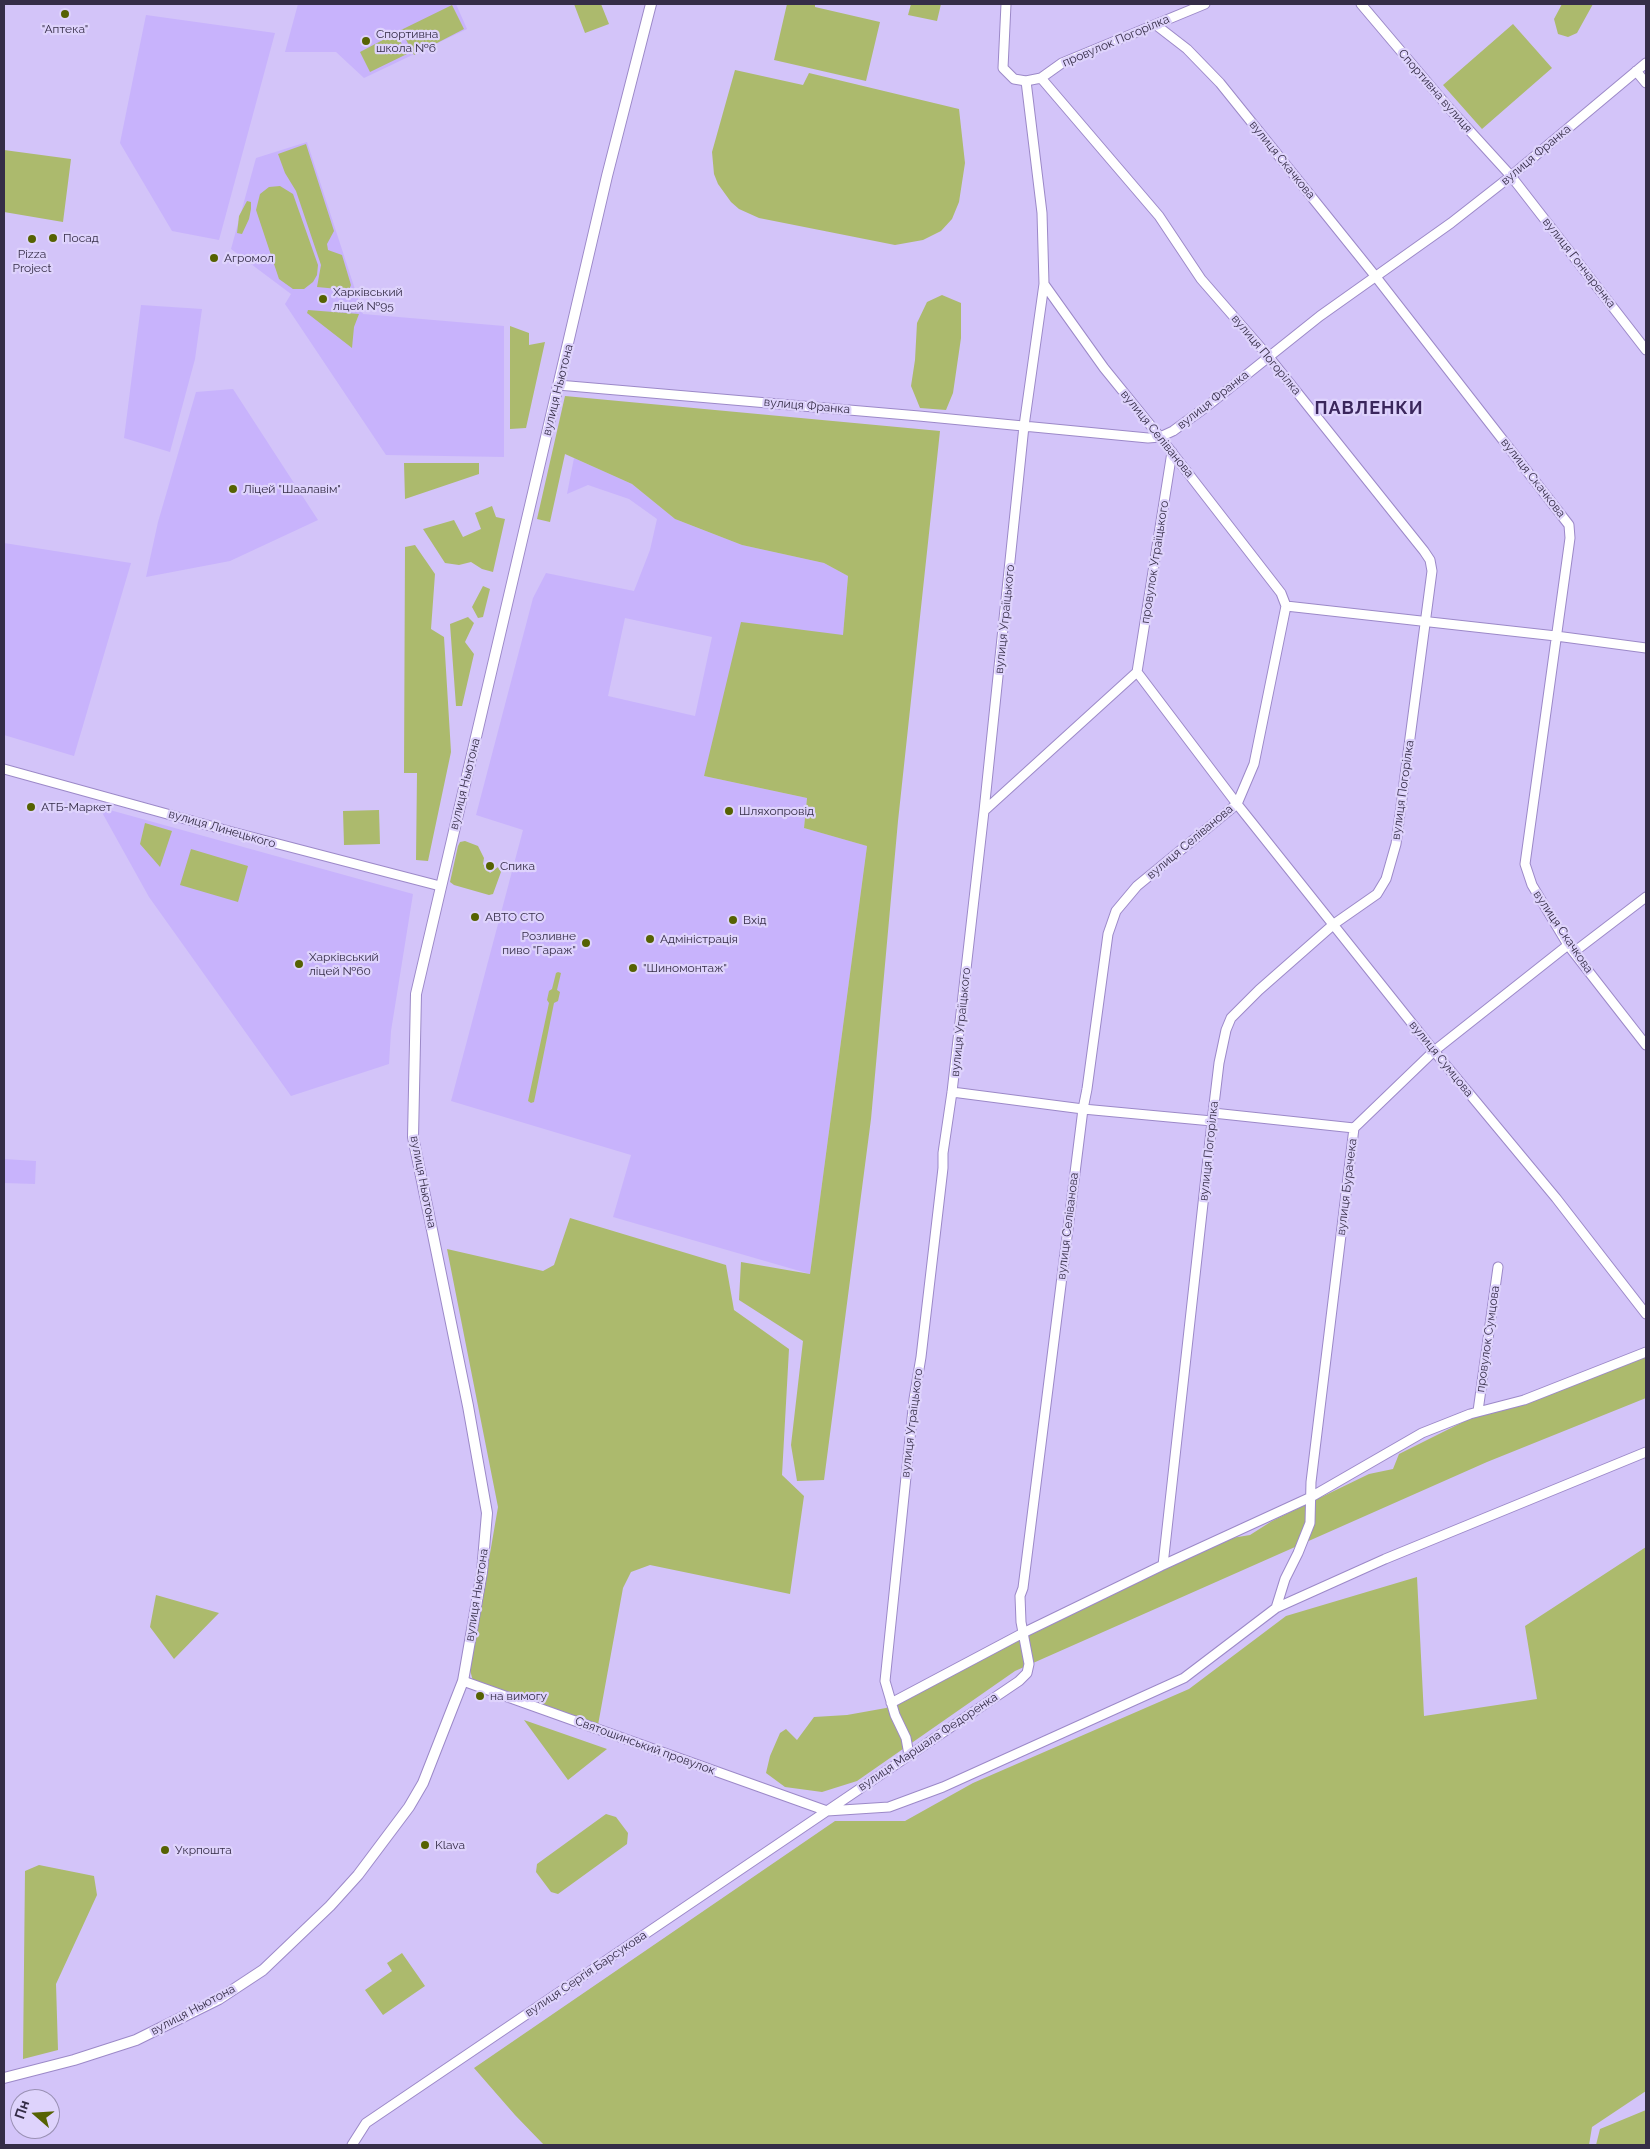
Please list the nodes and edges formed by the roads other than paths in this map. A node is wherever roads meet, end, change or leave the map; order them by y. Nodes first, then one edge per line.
1 (651, 4) edge
2 (1006, 4) edge
3 (1205, 4) edge
4 (1361, 4) edge
5 (1156, 25) junction
6 (1646, 63) edge
7 (1636, 72) junction
8 (1041, 78) junction
9 (1026, 81) junction
10 (1646, 83) edge
11 (1511, 176) junction
12 (1376, 278) junction
13 (1044, 284) junction
14 (1646, 350) edge
15 (1268, 356) junction
16 (558, 385) junction
17 (1024, 426) junction
18 (1160, 437) junction
19 (1172, 452) junction
20 (1286, 606) junction
21 (1427, 621) junction
22 (1556, 636) junction
23 (1646, 648) edge
24 (1137, 672) junction
25 (4, 769) edge
26 (1237, 804) junction
27 (984, 811) junction
28 (440, 886) junction
29 (1646, 897) edge
30 (1334, 924) junction
31 (1571, 948) junction
32 (1646, 1045) edge
33 (1434, 1051) junction
34 (952, 1092) junction
35 (1083, 1109) junction
36 (1213, 1117) junction
37 (1354, 1128) junction
38 (1498, 1267) dead end
39 (1646, 1314) edge
40 (1646, 1352) edge
41 (1478, 1411) junction
42 (1646, 1452) edge
43 (1311, 1497) junction
44 (1163, 1566) junction
45 (1276, 1608) junction
46 (1023, 1633) junction
47 (1027, 1673) joint
48 (462, 1681) junction
49 (891, 1704) junction
50 (909, 1755) junction
51 (827, 1811) junction
52 (4, 2078) edge
53 (352, 2145) edge

1 - 16 street, вулиця Ньютона
2 - 9 street
3 - 5 street, провулок Погорілка
4 - 11 street, Спортивна вулиця
5 - 8 street, провулок Погорілка
5 - 12 street, вулиця Скачкова
6 - 7 street, вулиця Франка
7 - 10 street
7 - 11 street, вулиця Франка
8 - 9 street, провулок Погорілка
8 - 15 street, вулиця Погорілка
9 - 13 street
11 - 12 street, вулиця Франка
11 - 14 street, вулиця Гончаренка
12 - 15 street, вулиця Франка
12 - 22 street, вулиця Скачкова
13 - 17 street, вулиця Уграїцького
13 - 18 street, вулиця Селіванова
15 - 18 street, вулиця Франка
15 - 21 street, вулиця Погорілка
16 - 17 street, вулиця Франка
16 - 28 street, вулиця Ньютона
17 - 18 street, вулиця Франка
17 - 27 street, вулиця Уграїцького
18 - 19 street, вулиця Селіванова
19 - 20 street, вулиця Селіванова
19 - 24 street, провулок Уграїцького
20 - 21 street
20 - 26 street, вулиця Селіванова
21 - 22 street
21 - 30 street, вулиця Погорілка
22 - 23 street
22 - 31 street, вулиця Скачкова
24 - 26 street
24 - 27 street
25 - 28 street, вулиця Линецького
26 - 30 street, вулиця Сумцова
26 - 35 street, вулиця Селіванова
27 - 34 street, вулиця Уграїцького
28 - 48 street, вулиця Ньютона
29 - 31 street, вулиця Бурачека
30 - 33 street, вулиця Сумцова
30 - 36 street, вулиця Погорілка
31 - 32 street, вулиця Скачкова
31 - 33 street, вулиця Бурачека
33 - 37 street, вулиця Бурачека
33 - 39 street, вулиця Сумцова
34 - 35 street
34 - 49 street, вулиця Уграїцького
35 - 36 street
35 - 46 street, вулиця Селіванова
36 - 37 street
36 - 44 street, вулиця Погорілка
37 - 43 street, вулиця Бурачека
38 - 41 street, провулок Сумцова
40 - 41 street
41 - 43 street
42 - 45 street
43 - 44 street
43 - 45 street, вулиця Бурачека
44 - 46 street
45 - 51 street
46 - 47 street, вулиця Селіванова
46 - 49 street
47 - 50 street, вулиця Маршала Федоренка
48 - 51 street, Святошинський провулок
48 - 52 street, вулиця Ньютона
49 - 50 street, вулиця Уграїцького
50 - 51 street, вулиця Маршала Федоренка
51 - 53 street, вулиця Сергія Барсукова

